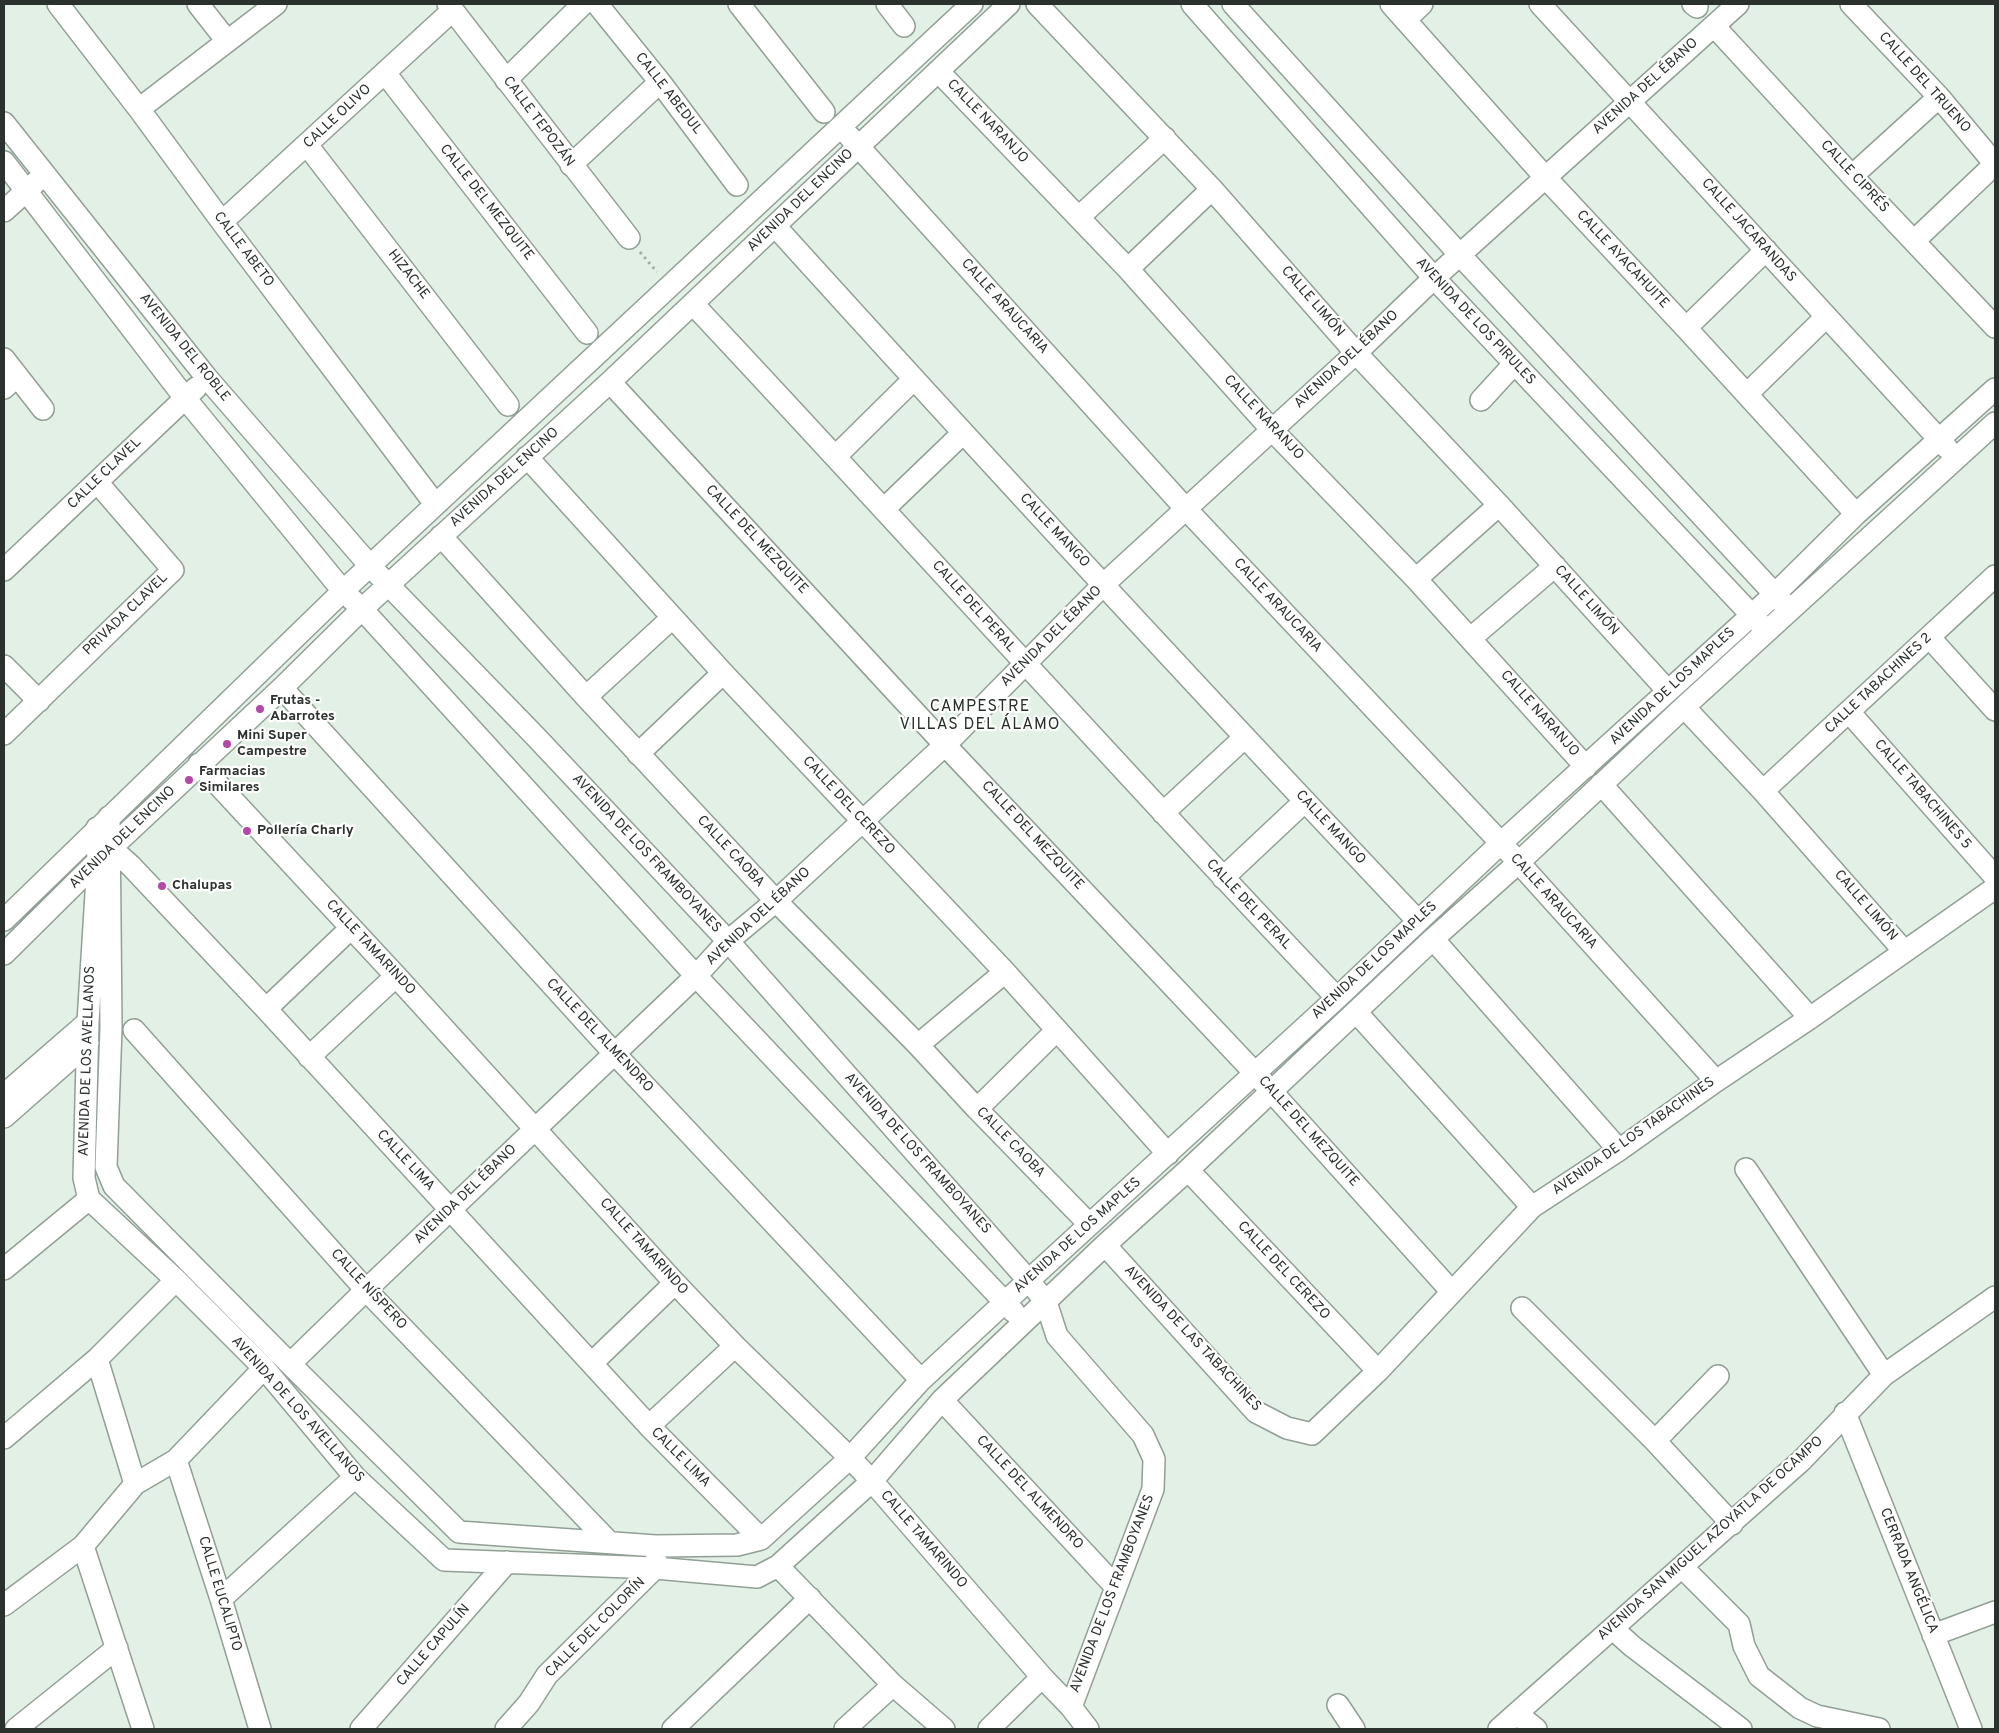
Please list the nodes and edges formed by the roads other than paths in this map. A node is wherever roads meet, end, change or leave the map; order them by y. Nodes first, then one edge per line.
1 (58, 4) edge
2 (198, 4) edge
3 (276, 4) edge
4 (583, 4) edge
5 (597, 4) edge
6 (738, 4) edge
7 (887, 4) edge
8 (972, 4) edge
9 (1009, 4) edge
10 (1037, 4) edge
11 (1192, 4) edge
12 (1233, 4) edge
13 (1391, 4) edge
14 (1422, 4) edge
15 (1540, 4) edge
16 (1738, 4) edge
17 (1851, 4) edge
18 (451, 7) edge
19 (1405, 20) junction
20 (904, 26) dead end
21 (1714, 26) junction
22 (227, 41) junction
23 (938, 71) junction
24 (385, 73) junction
25 (506, 80) junction
26 (660, 82) junction
27 (1939, 96) junction
28 (1630, 102) junction
29 (139, 109) junction
30 (824, 112) dead end
31 (4, 123) edge
32 (841, 128) junction
33 (1165, 138) junction
34 (307, 145) junction
35 (858, 147) junction
36 (4, 162) edge
37 (1995, 164) edge
38 (571, 165) junction
39 (44, 176) junction
40 (1852, 176) junction
41 (1545, 177) junction
42 (737, 185) dead end
43 (1212, 189) junction
44 (26, 190) junction
45 (4, 211) edge
46 (1078, 217) junction
47 (222, 222) junction
48 (775, 226) junction
49 (629, 238) road end
50 (1914, 241) junction
51 (1766, 250) junction
52 (1460, 255) junction
53 (1128, 269) junction
54 (1434, 278) junction
55 (693, 304) junction
56 (1826, 317) junction
57 (1995, 327) edge
58 (1686, 328) junction
59 (587, 333) dead end
60 (1356, 353) junction
61 (4, 360) edge
62 (1514, 364) junction
63 (207, 378) junction
64 (914, 380) junction
65 (10, 382) edge
66 (610, 382) junction
67 (1995, 389) edge
68 (1747, 394) junction
69 (185, 398) junction
70 (1481, 400) dead end
71 (508, 405) dead end
72 (43, 409) dead end
73 (1995, 423) edge
74 (1272, 430) junction
75 (963, 432) junction
76 (1938, 439) junction
77 (836, 456) junction
78 (527, 457) junction
79 (1956, 458) junction
80 (97, 482) junction
81 (429, 496) dead end
82 (1499, 504) junction
83 (884, 509) junction
84 (1186, 509) junction
85 (1856, 514) junction
86 (441, 536) junction
87 (371, 566) junction
88 (1554, 566) junction
89 (4, 570) edge
90 (1995, 576) edge
91 (1416, 578) junction
92 (390, 584) junction
93 (1104, 584) junction
94 (343, 591) junction
95 (1775, 594) junction
96 (362, 609) junction
97 (1790, 611) junction
98 (1752, 615) junction
99 (672, 618) junction
100 (1766, 632) junction
101 (1471, 638) junction
102 (1930, 638) junction
103 (1024, 664) junction
104 (4, 666) edge
105 (723, 673) junction
106 (282, 688) junction
107 (1667, 690) junction
108 (586, 697) junction
109 (39, 701) junction
110 (1684, 707) junction
111 (1995, 710) edge
112 (1849, 712) junction
113 (4, 734) edge
114 (1245, 737) junction
115 (945, 745) junction
116 (638, 754) junction
117 (199, 764) junction
118 (1586, 767) junction
119 (1601, 784) junction
120 (1763, 791) junction
121 (1305, 801) junction
122 (1163, 813) junction
123 (862, 821) junction
124 (103, 823) junction
125 (1501, 843) junction
126 (104, 855) junction
127 (1518, 863) junction
128 (1995, 877) edge
129 (1223, 878) junction
130 (1995, 888) edge
131 (776, 901) junction
132 (6, 911) edge
133 (1418, 921) junction
134 (351, 928) junction
135 (1433, 939) junction
136 (728, 942) junction
137 (1904, 951) junction
138 (4, 954) edge
139 (1005, 972) junction
140 (396, 976) junction
141 (696, 976) junction
142 (1336, 998) junction
143 (266, 1009) junction
144 (1357, 1013) junction
145 (1810, 1018) junction
146 (88, 1022) junction
147 (134, 1030) dead end
148 (1057, 1030) junction
149 (88, 1043) junction
150 (918, 1045) junction
151 (614, 1053) junction
152 (309, 1057) junction
153 (1254, 1072) junction
154 (1716, 1081) junction
155 (1270, 1091) junction
156 (4, 1094) edge
157 (977, 1109) junction
158 (4, 1117) edge
159 (535, 1128) junction
160 (1619, 1150) junction
161 (1168, 1154) junction
162 (1746, 1169) dead end
163 (1188, 1170) junction
164 (89, 1199) junction
165 (1532, 1207) junction
166 (451, 1211) junction
167 (1089, 1224) junction
168 (1105, 1245) junction
169 (4, 1269) edge
170 (176, 1280) junction
171 (1029, 1281) junction
172 (675, 1283) junction
173 (366, 1290) junction
174 (1452, 1292) junction
175 (1995, 1297) edge
176 (1046, 1302) junction
177 (1004, 1303) junction
178 (1522, 1308) dead end
179 (1025, 1322) junction
180 (1057, 1336) junction
181 (735, 1346) junction
182 (97, 1359) junction
183 (290, 1364) junction
184 (592, 1364) junction
185 (264, 1368) junction
186 (1378, 1371) junction
187 (1884, 1375) junction
188 (1718, 1376) dead end
189 (921, 1380) junction
190 (942, 1400) junction
191 (1845, 1413) junction
192 (649, 1426) junction
193 (1312, 1434) joint
194 (4, 1438) edge
195 (1655, 1441) junction
196 (850, 1458) junction
197 (176, 1460) junction
198 (355, 1477) junction
199 (872, 1481) junction
200 (135, 1484) junction
201 (1732, 1524) junction
202 (761, 1539) junction
203 (609, 1542) junction
204 (83, 1546) junction
205 (656, 1546) junction
206 (507, 1562) junction
207 (778, 1566) junction
208 (1682, 1567) junction
209 (655, 1568) junction
210 (1116, 1586) junction
211 (810, 1598) junction
212 (221, 1599) junction
213 (4, 1605) edge
214 (1995, 1612) edge
215 (1613, 1629) junction
216 (1933, 1635) junction
217 (117, 1648) junction
218 (1042, 1677) junction
219 (893, 1685) junction
220 (1338, 1706) dead end
221 (1071, 1707) junction
222 (1517, 1714) junction
223 (516, 1726) edge
224 (16, 1729) edge
225 (143, 1729) edge
226 (260, 1729) edge
227 (361, 1729) edge
228 (673, 1729) edge
229 (845, 1729) edge
230 (944, 1729) edge
231 (989, 1729) edge
232 (1088, 1729) edge
233 (1354, 1729) edge
234 (1499, 1729) edge
235 (1536, 1729) edge
236 (1741, 1729) edge
237 (1879, 1729) edge
238 (1971, 1729) edge

1 - 29 street, CALLE ABETO
2 - 22 street
3 - 22 street
4 - 25 street
5 - 26 street, CALLE ABEDUL
6 - 30 street
7 - 20 street
8 - 32 street, AVENIDA DEL ENCINO
9 - 23 street, AVENIDA DEL ENCINO
10 - 33 street, CALLE LIMÓN
11 - 54 street, AVENIDA DE LOS PIRULES
12 - 52 street
13 - 19 street, CALLE AYACAHUITE
14 - 19 street
15 - 28 street, CALLE JACARANDAS
16 - 21 street, AVENIDA DEL ÉBANO
17 - 27 street, CALLE DEL TRUENO
18 - 24 street, CALLE OLIVO
18 - 25 street, CALLE TEPOZÁN
19 - 41 street, CALLE AYACAHUITE
21 - 28 street, AVENIDA DEL ÉBANO
21 - 40 street, CALLE CIPRÉS
22 - 29 street
23 - 35 street, AVENIDA DEL ENCINO
23 - 46 street, CALLE NARANJO
24 - 34 street, CALLE OLIVO
24 - 59 street, CALLE DEL MEZQUITE
25 - 38 street, CALLE TEPOZÁN
26 - 38 street
26 - 42 street, CALLE ABEDUL
27 - 37 street, CALLE DEL TRUENO
27 - 40 street
28 - 41 street, AVENIDA DEL ÉBANO
28 - 51 street, CALLE JACARANDAS
29 - 47 street, CALLE ABETO
31 - 39 street, AVENIDA DEL ROBLE
32 - 35 street, CALLE ARAUCARIA
32 - 87 street, AVENIDA DEL ENCINO
33 - 43 street, CALLE LIMÓN
33 - 46 street
34 - 47 street, CALLE OLIVO
34 - 71 street, HIZACHE
35 - 48 street, AVENIDA DEL ENCINO
35 - 84 street, CALLE ARAUCARIA
36 - 44 street, AVENIDA DEL ROBLE
37 - 50 street
38 - 49 street, CALLE TEPOZÁN
39 - 44 street
39 - 63 street, AVENIDA DEL ROBLE
40 - 50 street, CALLE CIPRÉS
41 - 52 street, AVENIDA DEL ÉBANO
41 - 58 street, CALLE AYACAHUITE
43 - 53 street
43 - 60 street, CALLE LIMÓN
44 - 45 street
44 - 69 street, AVENIDA DEL ROBLE
46 - 53 street, CALLE NARANJO
47 - 81 street, CALLE ABETO
48 - 55 street, AVENIDA DEL ENCINO
48 - 64 street, CALLE MANGO
50 - 57 street, CALLE CIPRÉS
51 - 56 street, CALLE JACARANDAS
51 - 58 street
52 - 54 street, AVENIDA DEL ÉBANO
52 - 95 street
53 - 74 street, CALLE NARANJO
54 - 60 street, AVENIDA DEL ÉBANO
54 - 62 street, AVENIDA DE LOS PIRULES
55 - 66 street, AVENIDA DEL ENCINO
55 - 77 street, CALLE DEL PERAL
56 - 68 street
56 - 76 street, CALLE JACARANDAS
58 - 68 street, CALLE AYACAHUITE
60 - 74 street, AVENIDA DEL ÉBANO
60 - 82 street, CALLE LIMÓN
61 - 65 street
62 - 70 street
62 - 98 street, AVENIDA DE LOS PIRULES
63 - 69 street, CALLE CLAVEL
63 - 87 street, AVENIDA DEL ROBLE
64 - 75 street, CALLE MANGO
64 - 77 street
65 - 72 street
66 - 78 street, AVENIDA DEL ENCINO
66 - 115 street, CALLE DEL MEZQUITE
67 - 76 street, AVENIDA DE LOS MAPLES
68 - 85 street, CALLE AYACAHUITE
69 - 80 street, CALLE CLAVEL
69 - 94 street, AVENIDA DEL ROBLE
73 - 79 street, AVENIDA DE LOS MAPLES
74 - 84 street, AVENIDA DEL ÉBANO
74 - 91 street, CALLE NARANJO
75 - 83 street
75 - 93 street, CALLE MANGO
76 - 79 street, CALLE JACARANDAS
76 - 85 street, AVENIDA DE LOS MAPLES
77 - 83 street, CALLE DEL PERAL
78 - 86 street, AVENIDA DEL ENCINO
78 - 99 street, CALLE DEL CEREZO
79 - 97 street, AVENIDA DE LOS MAPLES
80 - 89 street, CALLE CLAVEL
80 - 109 street, PRIVADA CLAVEL
82 - 88 street, CALLE LIMÓN
82 - 91 street
83 - 103 street, CALLE DEL PERAL
84 - 93 street, AVENIDA DEL ÉBANO
84 - 125 street, CALLE ARAUCARIA
85 - 95 street, AVENIDA DE LOS MAPLES
86 - 92 street, AVENIDA DEL ENCINO
86 - 108 street, CALLE CAOBA
87 - 92 street, AVENIDA DE LOS FRAMBOYANES
87 - 94 street, AVENIDA DEL ENCINO
88 - 101 street
88 - 107 street, CALLE LIMÓN
90 - 102 street, CALLE TABACHINES 2
91 - 101 street, CALLE NARANJO
92 - 96 street, AVENIDA DEL ENCINO
92 - 136 street, AVENIDA DE LOS FRAMBOYANES
93 - 103 street, AVENIDA DEL ÉBANO
93 - 114 street, CALLE MANGO
94 - 96 street, AVENIDA DE LOS FRAMBOYANES
94 - 124 street, AVENIDA DEL ENCINO
95 - 97 street
95 - 98 street, AVENIDA DE LOS MAPLES
96 - 106 street, AVENIDA DEL ENCINO
96 - 141 street, AVENIDA DE LOS FRAMBOYANES
97 - 100 street, AVENIDA DE LOS MAPLES
98 - 100 street, AVENIDA DE LOS PIRULES
98 - 107 street, AVENIDA DE LOS MAPLES
99 - 105 street, CALLE DEL CEREZO
99 - 108 street
100 - 110 street, AVENIDA DE LOS MAPLES
101 - 118 street, CALLE NARANJO
102 - 111 street
102 - 112 street, CALLE TABACHINES 2
103 - 115 street, AVENIDA DEL ÉBANO
103 - 122 street, CALLE DEL PERAL
104 - 109 street
105 - 116 street
105 - 123 street, CALLE DEL CEREZO
106 - 117 street, AVENIDA DEL ENCINO
106 - 151 street, CALLE DEL ALMENDRO
107 - 118 street, AVENIDA DE LOS MAPLES
108 - 116 street, CALLE CAOBA
109 - 113 street, PRIVADA CLAVEL
110 - 119 street, AVENIDA DE LOS MAPLES
110 - 120 street, CALLE LIMÓN
112 - 120 street, CALLE TABACHINES 2
112 - 128 street, CALLE TABACHINES 5
114 - 121 street, CALLE MANGO
114 - 122 street
115 - 123 street, AVENIDA DEL ÉBANO
115 - 153 street, CALLE DEL MEZQUITE
116 - 131 street, CALLE CAOBA
117 - 126 street, AVENIDA DEL ENCINO
117 - 134 street, CALLE TAMARINDO
118 - 125 street, AVENIDA DE LOS MAPLES
119 - 127 street, AVENIDA DE LOS MAPLES
119 - 145 street
120 - 137 street, CALLE LIMÓN
121 - 129 street
121 - 133 street, CALLE MANGO
122 - 129 street, CALLE DEL PERAL
123 - 131 street, AVENIDA DEL ÉBANO
123 - 139 street, CALLE DEL CEREZO
124 - 126 street, AVENIDA DE LOS AVELLANOS
124 - 132 street, AVENIDA DEL ENCINO
125 - 127 street, CALLE ARAUCARIA
125 - 133 street, AVENIDA DE LOS MAPLES
126 - 138 street, AVENIDA DEL ENCINO
126 - 143 street, CALLE LIMA
126 - 146 street, AVENIDA DE LOS AVELLANOS
126 - 183 street, AVENIDA DE LOS AVELLANOS
127 - 135 street, AVENIDA DE LOS MAPLES
127 - 154 street, CALLE ARAUCARIA
129 - 142 street, CALLE DEL PERAL
130 - 137 street, AVENIDA DE LOS TABACHINES
131 - 136 street, AVENIDA DEL ÉBANO
131 - 150 street, CALLE CAOBA
133 - 142 street, AVENIDA DE LOS MAPLES
134 - 140 street, CALLE TAMARINDO
134 - 143 street
135 - 144 street, AVENIDA DE LOS MAPLES
135 - 160 street
136 - 141 street, AVENIDA DEL ÉBANO
136 - 171 street, AVENIDA DE LOS FRAMBOYANES
137 - 145 street, AVENIDA DE LOS TABACHINES
139 - 148 street, CALLE DEL CEREZO
139 - 150 street
140 - 152 street
140 - 159 street, CALLE TAMARINDO
141 - 151 street, AVENIDA DEL ÉBANO
141 - 177 street, AVENIDA DE LOS FRAMBOYANES
142 - 153 street, AVENIDA DE LOS MAPLES
143 - 152 street, CALLE LIMA
144 - 155 street, AVENIDA DE LOS MAPLES
144 - 165 street
145 - 154 street, AVENIDA DE LOS TABACHINES
146 - 149 street, AVENIDA DE LOS AVELLANOS
146 - 156 street
147 - 173 street, CALLE NÍSPERO
148 - 157 street
148 - 161 street, CALLE DEL CEREZO
149 - 158 street
149 - 164 street, AVENIDA DE LOS AVELLANOS
150 - 157 street, CALLE CAOBA
151 - 159 street, AVENIDA DEL ÉBANO
151 - 189 street, CALLE DEL ALMENDRO
152 - 166 street, CALLE LIMA
153 - 155 street, CALLE DEL MEZQUITE
153 - 161 street, AVENIDA DE LOS MAPLES
154 - 160 street, AVENIDA DE LOS TABACHINES
155 - 163 street, AVENIDA DE LOS MAPLES
155 - 174 street, CALLE DEL MEZQUITE
157 - 167 street, CALLE CAOBA
159 - 166 street, AVENIDA DEL ÉBANO
159 - 172 street, CALLE TAMARINDO
160 - 165 street, AVENIDA DE LOS TABACHINES
161 - 167 street, AVENIDA DE LOS MAPLES
162 - 187 street
163 - 168 street, AVENIDA DE LOS MAPLES
163 - 186 street, CALLE DEL CEREZO
164 - 169 street
164 - 170 street, AVENIDA DE LOS AVELLANOS
165 - 174 street, AVENIDA DE LOS TABACHINES
166 - 173 street, AVENIDA DEL ÉBANO
166 - 184 street, CALLE LIMA
167 - 171 street, AVENIDA DE LOS MAPLES
168 - 176 street, AVENIDA DE LOS MAPLES
168 - 193 street, AVENIDA DE LAS TABACHINES
170 - 182 street
170 - 185 street, AVENIDA DE LOS AVELLANOS
171 - 176 street, AVENIDA DE LOS FRAMBOYANES
171 - 177 street, AVENIDA DE LOS MAPLES
172 - 181 street, CALLE TAMARINDO
172 - 184 street
173 - 183 street, AVENIDA DEL ÉBANO
173 - 203 street, CALLE NÍSPERO
174 - 186 street, AVENIDA DE LOS TABACHINES
175 - 187 street, AVENIDA SAN MIGUEL AZOYATLA DE OCAMPO
176 - 179 street, AVENIDA DE LOS MAPLES
176 - 180 street, AVENIDA DE LOS FRAMBOYANES
177 - 179 street, AVENIDA DE LOS FRAMBOYANES
177 - 189 street, AVENIDA DE LOS MAPLES
178 - 195 street
179 - 180 street, AVENIDA DE LOS FRAMBOYANES
179 - 190 street, AVENIDA DE LOS MAPLES
180 - 210 street, AVENIDA DE LOS FRAMBOYANES
181 - 192 street
181 - 196 street, CALLE TAMARINDO
182 - 194 street
182 - 200 street
183 - 203 street, AVENIDA DE LOS AVELLANOS
184 - 192 street, CALLE LIMA
185 - 197 street
185 - 198 street, AVENIDA DE LOS AVELLANOS
186 - 193 street, AVENIDA DE LOS TABACHINES
187 - 191 street, AVENIDA SAN MIGUEL AZOYATLA DE OCAMPO
188 - 195 street
189 - 196 street, AVENIDA DE LOS MAPLES
190 - 199 street, AVENIDA DE LOS MAPLES
190 - 210 street, CALLE DEL ALMENDRO
191 - 201 street, AVENIDA SAN MIGUEL AZOYATLA DE OCAMPO
191 - 216 street, CERRADA ANGÉLICA
192 - 202 street, CALLE LIMA
195 - 201 street
196 - 199 street, CALLE TAMARINDO
196 - 202 street, AVENIDA DE LOS MAPLES
197 - 200 street
197 - 212 street, CALLE EUCALIPTO
198 - 206 street, AVENIDA DE LOS AVELLANOS
198 - 212 street
199 - 207 street, AVENIDA DE LOS MAPLES
199 - 218 street, CALLE TAMARINDO
200 - 204 street
201 - 208 street, AVENIDA SAN MIGUEL AZOYATLA DE OCAMPO
202 - 205 street, AVENIDA DE LOS AVELLANOS
203 - 205 street, AVENIDA DE LOS AVELLANOS
204 - 213 street
204 - 217 street
205 - 209 street, CALLE DEL COLORÍN
206 - 209 street, AVENIDA DE LOS AVELLANOS
206 - 227 street, CALLE CAPULÍN
207 - 209 street, AVENIDA DE LOS AVELLANOS
207 - 211 street
208 - 215 street, AVENIDA SAN MIGUEL AZOYATLA DE OCAMPO
208 - 237 street
209 - 223 street, CALLE DEL COLORÍN
210 - 221 street, AVENIDA DE LOS FRAMBOYANES
211 - 219 street
211 - 228 street
212 - 226 street, CALLE EUCALIPTO
214 - 216 street
215 - 222 street, AVENIDA SAN MIGUEL AZOYATLA DE OCAMPO
215 - 236 street
216 - 238 street, CERRADA ANGÉLICA
217 - 224 street
217 - 225 street
218 - 221 street, CALLE TAMARINDO
218 - 231 street
219 - 229 street
219 - 230 street
220 - 233 street
221 - 232 street, CALLE TAMARINDO
222 - 234 street, AVENIDA SAN MIGUEL AZOYATLA DE OCAMPO
222 - 235 street

